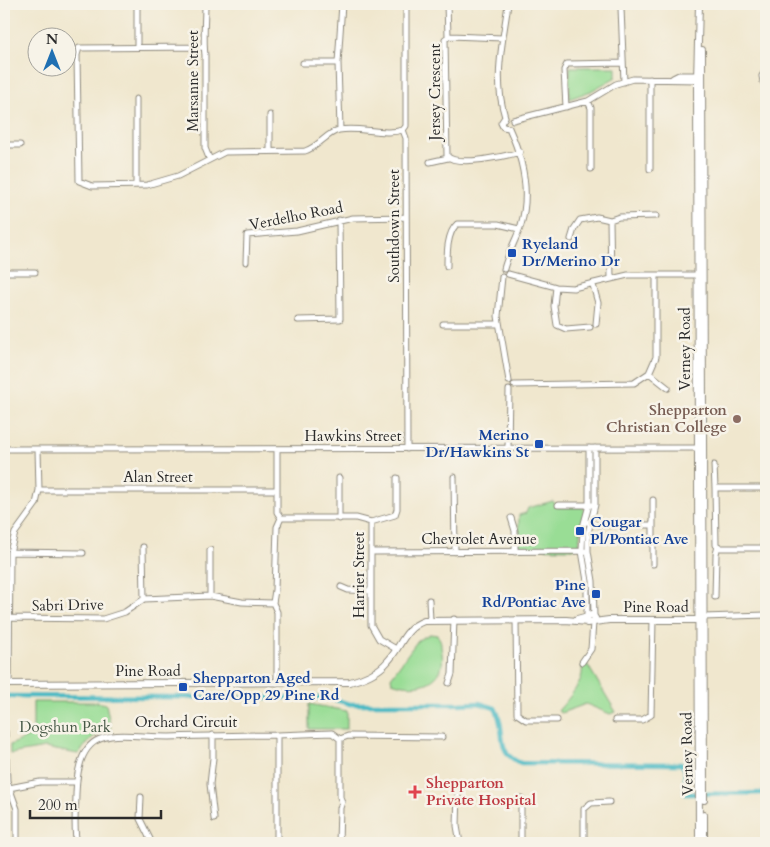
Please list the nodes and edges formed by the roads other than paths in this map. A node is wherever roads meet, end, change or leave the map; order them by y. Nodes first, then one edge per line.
1 (137, 4) edge
2 (205, 4) edge
3 (341, 4) edge
4 (406, 4) edge
5 (446, 4) edge
6 (508, 4) edge
7 (621, 4) edge
8 (700, 4) edge
9 (448, 36) junction
10 (503, 38) junction
11 (137, 47) junction
12 (203, 47) junction
13 (303, 63) dead end
14 (338, 63) junction
15 (622, 63) junction
16 (766, 64) edge
17 (766, 70) edge
18 (699, 78) junction
19 (650, 79) junction
20 (624, 82) junction
21 (766, 84) edge
22 (136, 99) dead end
23 (588, 101) junction
24 (566, 107) junction
25 (270, 116) dead end
26 (504, 117) junction
27 (513, 120) junction
28 (509, 128) junction
29 (340, 130) junction
30 (403, 130) junction
31 (4, 145) edge
32 (20, 145) dead end
33 (270, 150) junction
34 (520, 152) junction
35 (209, 158) junction
36 (448, 158) junction
37 (430, 162) dead end
38 (591, 169) dead end
39 (650, 169) dead end
40 (136, 185) junction
41 (656, 216) dead end
42 (406, 217) junction
43 (339, 220) junction
44 (610, 220) junction
45 (519, 229) junction
46 (571, 239) dead end
47 (246, 262) dead end
48 (447, 266) dead end
49 (504, 269) junction
50 (4, 272) edge
51 (35, 272) dead end
52 (508, 274) junction
53 (656, 275) junction
54 (700, 275) junction
55 (502, 277) junction
56 (610, 279) junction
57 (593, 284) junction
58 (556, 287) junction
59 (298, 320) dead end
60 (443, 324) dead end
61 (498, 324) junction
62 (649, 373) junction
63 (509, 381) junction
64 (514, 385) junction
65 (668, 388) dead end
66 (509, 390) junction
67 (4, 448) edge
68 (38, 448) junction
69 (407, 448) junction
70 (508, 448) junction
71 (592, 448) junction
72 (700, 448) junction
73 (277, 449) junction
74 (714, 465) dead end
75 (454, 477) dead end
76 (338, 478) dead end
77 (397, 478) dead end
78 (715, 488) junction
79 (766, 488) edge
80 (39, 490) junction
81 (277, 490) junction
82 (653, 500) dead end
83 (558, 505) dead end
84 (592, 505) junction
85 (281, 518) junction
86 (511, 518) dead end
87 (339, 519) junction
88 (371, 522) junction
89 (587, 522) junction
90 (653, 525) junction
91 (718, 546) junction
92 (143, 547) dead end
93 (766, 548) edge
94 (210, 550) dead end
95 (585, 551) junction
96 (10, 552) junction
97 (371, 552) junction
98 (455, 552) junction
99 (515, 552) junction
100 (83, 553) dead end
101 (653, 564) dead end
102 (341, 587) dead end
103 (371, 591) junction
104 (210, 596) junction
105 (715, 597) dead end
106 (144, 599) junction
107 (429, 600) dead end
108 (273, 603) junction
109 (766, 615) edge
110 (9, 618) junction
111 (454, 619) junction
112 (702, 619) junction
113 (430, 620) junction
114 (516, 620) junction
115 (590, 620) junction
116 (654, 620) junction
117 (396, 649) junction
118 (582, 662) dead end
119 (277, 683) junction
120 (449, 683) dead end
121 (6, 684) edge
122 (557, 720) dead end
123 (615, 720) dead end
124 (5, 732) edge
125 (212, 735) junction
126 (277, 735) junction
127 (442, 737) dead end
128 (340, 739) junction
129 (76, 782) junction
130 (9, 788) junction
131 (458, 791) dead end
132 (141, 797) dead end
133 (702, 797) junction
134 (521, 798) dead end
135 (609, 802) dead end
136 (214, 819) dead end
137 (17, 843) edge
138 (76, 843) edge
139 (152, 843) edge
140 (276, 843) edge
141 (339, 843) edge
142 (460, 843) edge
143 (521, 843) edge
144 (584, 843) edge
145 (699, 843) edge
146 (704, 843) edge

1 - 11 street
2 - 12 street, Marsanne Street
3 - 14 street
4 - 30 street, Southdown Street
5 - 9 street
6 - 10 street
7 - 15 street
8 - 18 street, Verney Road
9 - 10 street, Jersey Crescent
9 - 36 street, Jersey Crescent
10 - 26 street
11 - 12 street
11 - 40 street
12 - 35 street, Marsanne Street
13 - 14 street
14 - 29 street
15 - 20 street
15 - 24 street
16 - 17 street
17 - 21 street
18 - 19 street
18 - 54 street, Verney Road
19 - 20 street
19 - 39 street
20 - 23 street
22 - 40 street
23 - 24 street
23 - 38 street
24 - 27 street
25 - 33 street
26 - 27 street
26 - 28 street
27 - 28 street
28 - 34 street
29 - 30 street
29 - 33 street
30 - 42 street, Southdown Street
31 - 32 street
33 - 35 street
34 - 36 street, Jersey Crescent
34 - 45 street
35 - 40 street
36 - 37 street
41 - 44 street
42 - 43 street, Verdelho Road
42 - 69 street, Southdown Street
43 - 47 street, Verdelho Road
43 - 59 street
44 - 46 street
44 - 56 street
45 - 48 street
45 - 49 street
49 - 52 street
49 - 55 street
50 - 51 street
52 - 55 street
52 - 58 street
53 - 54 street
53 - 56 street
53 - 62 street
54 - 72 street, Verney Road
55 - 61 street
56 - 57 street
57 - 58 street
57 - 58 street
60 - 61 street
61 - 63 street
62 - 64 street
62 - 65 street
63 - 64 street
63 - 66 street
64 - 66 street
66 - 70 street
67 - 68 street, Hawkins Street
68 - 73 street, Hawkins Street
68 - 80 street
69 - 70 street, Hawkins Street
69 - 73 street, Hawkins Street
70 - 71 street, Hawkins Street
71 - 72 street, Hawkins Street
71 - 84 street
72 - 112 street, Verney Road
73 - 81 street
74 - 78 street
75 - 98 street
76 - 87 street
77 - 88 street
78 - 79 street
78 - 91 street
80 - 81 street, Alan Street
80 - 96 street
81 - 85 street
82 - 90 street
83 - 84 street
84 - 89 street
85 - 87 street, Harrier Street
85 - 108 street
86 - 99 street
87 - 88 street, Harrier Street
88 - 97 street, Harrier Street
89 - 90 street
89 - 95 street
90 - 101 street
91 - 93 street
91 - 105 street
92 - 106 street
94 - 104 street
95 - 99 street, Chevrolet Avenue
95 - 115 street
96 - 100 street
96 - 110 street
97 - 98 street, Chevrolet Avenue
97 - 103 street, Harrier Street
98 - 99 street, Chevrolet Avenue
102 - 103 street
103 - 117 street, Harrier Street
104 - 106 street
104 - 108 street
106 - 110 street, Sabri Drive
107 - 113 street
108 - 119 street
109 - 112 street
110 - 121 street
111 - 113 street, Pine Road
111 - 114 street, Pine Road
111 - 120 street
112 - 116 street, Pine Road
112 - 133 street, Verney Road
113 - 117 street, Pine Road
114 - 115 street, Pine Road
114 - 122 street
115 - 116 street, Pine Road
115 - 118 street
116 - 123 street
117 - 119 street, Pine Road
119 - 121 street, Pine Road
124 - 130 street
125 - 126 street, Orchard Circuit
125 - 129 street, Orchard Circuit
125 - 136 street
126 - 128 street, Orchard Circuit
126 - 140 street
127 - 128 street, Orchard Circuit
128 - 141 street
129 - 130 street
129 - 138 street, Orchard Circuit
130 - 137 street
131 - 142 street
132 - 139 street
133 - 145 street, Verney Road
133 - 146 street, Verney Road
134 - 143 street
135 - 144 street

